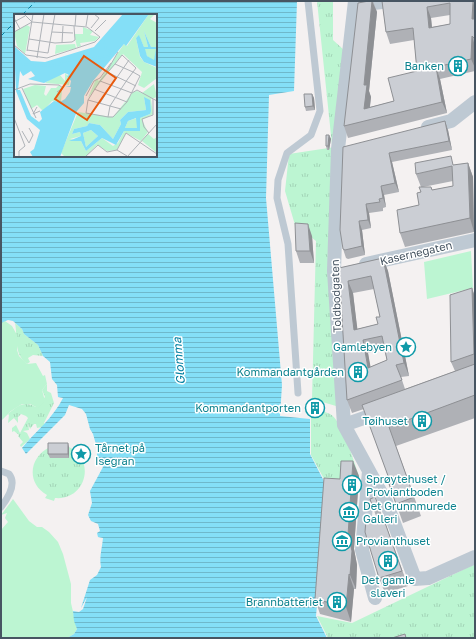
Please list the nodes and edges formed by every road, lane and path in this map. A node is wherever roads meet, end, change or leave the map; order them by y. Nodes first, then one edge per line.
1 (308, 1) edge
2 (391, 1) edge
3 (352, 2) edge
4 (475, 102) edge
5 (414, 130) edge
6 (353, 145) edge
7 (338, 149) junction
8 (475, 240) edge
9 (334, 271) junction
10 (298, 393) dead end
11 (395, 406) edge
12 (344, 425) junction
13 (1, 471) edge
14 (369, 471) junction
15 (1, 507) edge
16 (394, 522) junction
17 (364, 527) junction
18 (475, 557) edge
19 (376, 598) dead end

1 - 10 lane
2 - 3 street
3 - 7 street, Toldbodgaten
4 - 5 street
6 - 7 street
7 - 9 street, Toldbodgaten
8 - 9 street, Kasernegaten
9 - 12 street, Toldbodgaten
11 - 12 street
12 - 14 street, Toldbodgaten
13 - 15 lane
14 - 16 street, Toldbodgaten
14 - 17 street
16 - 17 street
16 - 18 street, Toldbodgaten
17 - 19 street

